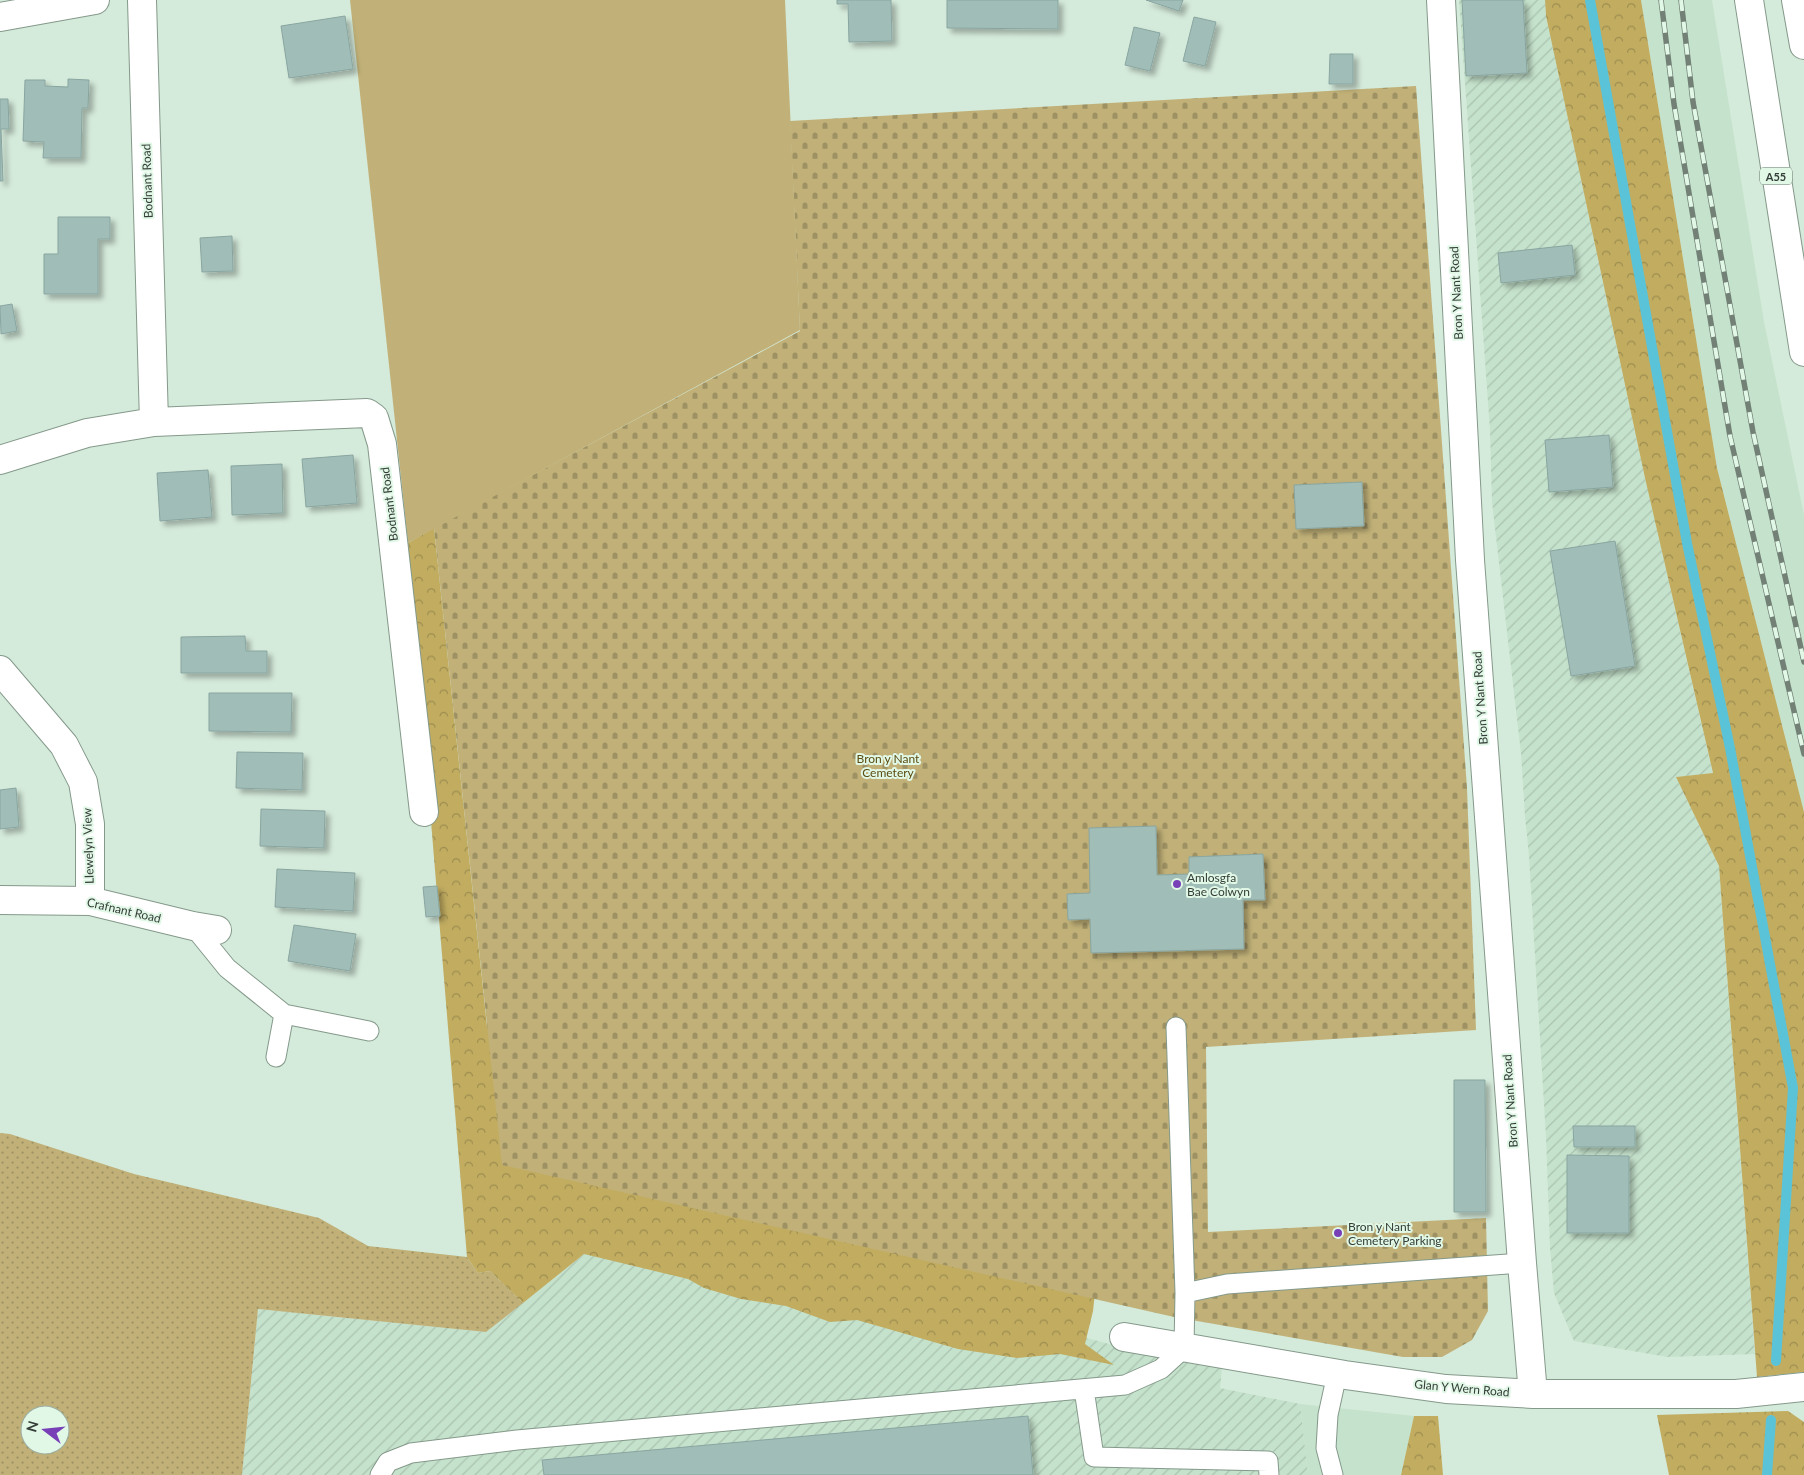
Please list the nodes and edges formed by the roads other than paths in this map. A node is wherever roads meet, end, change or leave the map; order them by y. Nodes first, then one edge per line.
1 (95, 0) edge
2 (142, 0) edge
3 (1441, 0) edge
4 (1749, 0) edge
5 (1796, 0) edge
6 (0, 17) edge
7 (1804, 45) edge
8 (1804, 352) edge
9 (154, 422) junction
10 (0, 460) edge
11 (0, 670) edge
12 (424, 812) dead end
13 (0, 900) edge
14 (90, 901) junction
15 (205, 928) joint
16 (284, 1014) junction
17 (1176, 1028) dead end
18 (369, 1031) dead end
19 (276, 1057) dead end
20 (1522, 1263) junction
21 (1185, 1293) junction
22 (1124, 1337) dead end
23 (1184, 1348) junction
24 (1337, 1374) junction
25 (1804, 1387) edge
26 (1084, 1389) junction
27 (1533, 1394) junction
28 (380, 1475) edge
29 (1269, 1475) edge
30 (1333, 1475) edge

1 - 6 main road
2 - 9 main road, Bodnant Road
3 - 20 main road, Bron Y Nant Road
4 - 8 main road, A55
5 - 7 main road
9 - 10 main road, Bodnant Road
9 - 12 main road, Bodnant Road
11 - 14 main road, Llewelyn View
13 - 14 main road, Crafnant Road
14 - 15 main road, Crafnant Road
15 - 16 lane
16 - 18 lane
16 - 19 lane
17 - 21 lane
20 - 21 lane
20 - 27 main road, Bron Y Nant Road
21 - 23 lane
22 - 23 main road, Glan Y Wern Road
23 - 24 main road, Glan Y Wern Road
23 - 26 lane
24 - 27 main road, Glan Y Wern Road
24 - 30 lane
25 - 27 main road, Glan Y Wern Road
26 - 28 lane
26 - 29 lane

